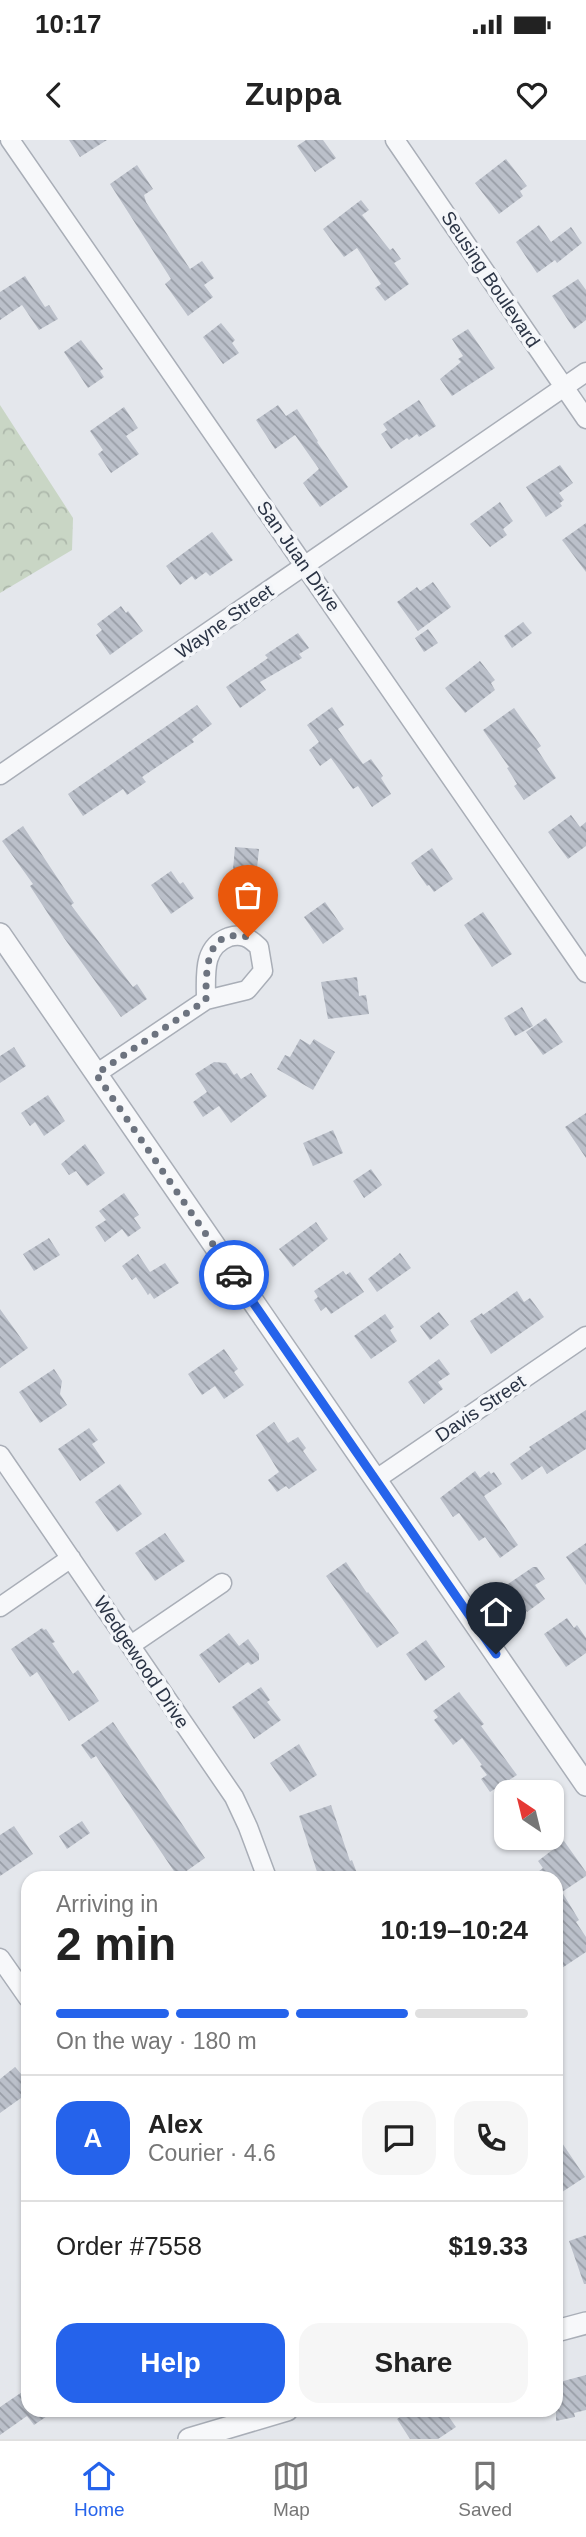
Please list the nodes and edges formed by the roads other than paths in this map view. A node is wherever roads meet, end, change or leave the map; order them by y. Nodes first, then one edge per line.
1 (10, 140) edge
2 (395, 140) edge
3 (586, 372) edge
4 (564, 387) junction
5 (586, 419) edge
6 (305, 565) junction
7 (0, 775) edge
8 (0, 934) edge
9 (586, 973) edge
10 (206, 1000) dead end
11 (96, 1074) junction
12 (586, 1336) edge
13 (0, 1455) edge
14 (375, 1480) junction
15 (71, 1558) junction
16 (222, 1583) dead end
17 (0, 1607) edge
18 (131, 1645) junction
19 (586, 1785) edge
20 (264, 1871) edge
21 (0, 1958) edge
22 (21, 1988) edge
23 (586, 2323) edge
24 (563, 2326) edge
25 (263, 2417) edge
26 (189, 2439) edge

1 - 6 street, San Juan Drive
2 - 4 street, Seusing Boulevard
3 - 4 street, Wayne Street
4 - 5 street, Seusing Boulevard
4 - 6 street, Wayne Street
6 - 7 street, Wayne Street
6 - 9 street, San Juan Drive
8 - 11 street
10 - 11 street
11 - 14 street
12 - 14 street, Davis Street
13 - 15 street, Wedgewood Drive
14 - 19 street
15 - 17 street
15 - 18 street, Wedgewood Drive
16 - 18 street
18 - 20 street, Wedgewood Drive
21 - 22 street
23 - 24 street
25 - 26 street

